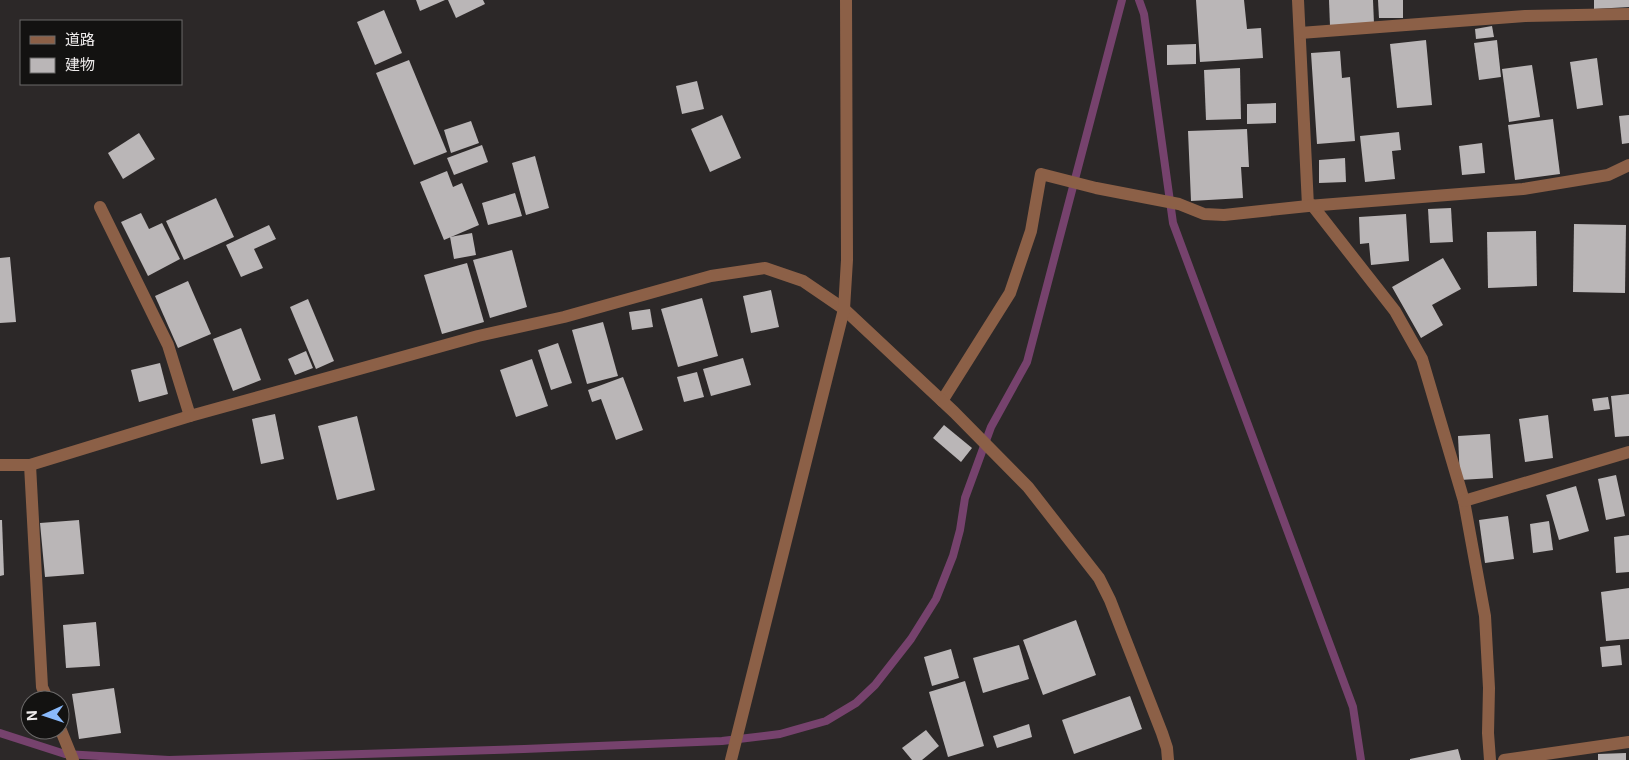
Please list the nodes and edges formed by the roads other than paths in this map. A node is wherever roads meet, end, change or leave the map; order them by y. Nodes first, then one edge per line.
1 (846, 0) edge
2 (1298, 0) edge
3 (1629, 14) edge
4 (1300, 33) junction
5 (1629, 165) edge
6 (1310, 206) junction
7 (100, 207) dead end
8 (844, 310) junction
9 (942, 401) junction
10 (190, 416) junction
11 (1629, 452) edge
12 (0, 465) edge
13 (30, 465) junction
14 (1464, 501) junction
15 (43, 690) edge
16 (65, 740) edge
17 (1629, 742) edge
18 (73, 760) edge
19 (731, 760) edge
20 (1168, 760) edge
21 (1490, 760) edge
22 (1504, 760) edge

1 - 8 street
2 - 4 street
3 - 4 street
4 - 6 street
5 - 6 street
6 - 9 street
6 - 14 street
7 - 10 street
8 - 9 street
8 - 10 street
8 - 19 street
9 - 20 street
10 - 13 street
11 - 14 street
12 - 13 street
13 - 15 street
14 - 21 street
16 - 18 street
17 - 22 street

